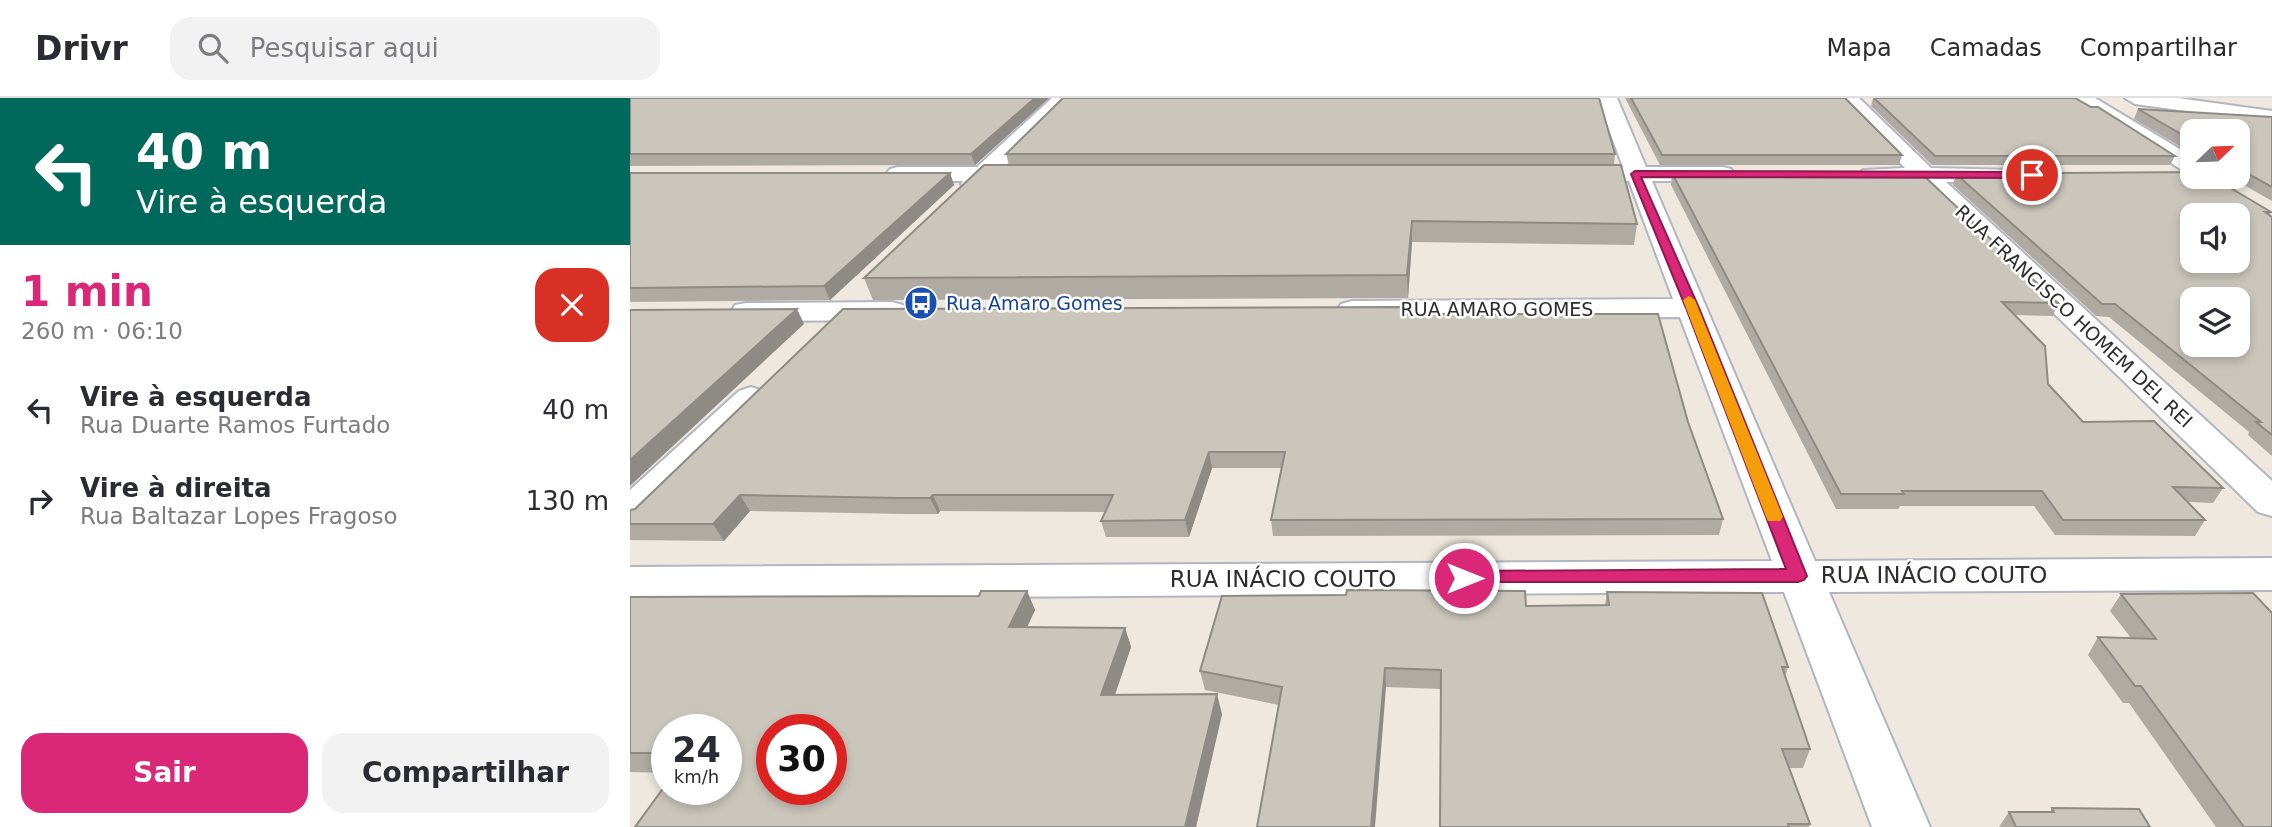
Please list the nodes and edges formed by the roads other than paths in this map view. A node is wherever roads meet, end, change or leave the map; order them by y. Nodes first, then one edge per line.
1 (1062, 98) edge
2 (1606, 98) edge
3 (1848, 98) edge
4 (2081, 98) edge
5 (2135, 98) edge
6 (2272, 117) edge
7 (2180, 159) edge
8 (874, 174) edge
9 (983, 174) junction
10 (1053, 174) edge
11 (1552, 174) edge
12 (1635, 174) junction
13 (1746, 174) edge
14 (1843, 175) edge
15 (1925, 175) junction
16 (2032, 175) edge
17 (2166, 175) edge
18 (2180, 175) edge
19 (955, 202) edge
20 (870, 284) edge
21 (1693, 308) junction
22 (1330, 310) edge
23 (841, 311) junction
24 (925, 311) edge
25 (722, 312) edge
26 (811, 340) edge
27 (771, 379) edge
28 (2272, 503) edge
29 (630, 513) edge
30 (2272, 574) edge
31 (1798, 576) junction
32 (630, 583) edge
33 (1901, 827) edge

1 - 9 street
2 - 12 street
3 - 15 street, RUA FRANCISCO HOMEM DEL REI
4 - 7 street
5 - 6 street
8 - 9 street
9 - 10 street
9 - 19 street
11 - 12 street
12 - 13 street
12 - 21 street
14 - 15 street
15 - 16 street
15 - 28 street, RUA FRANCISCO HOMEM DEL REI
17 - 18 street
20 - 23 street
21 - 22 street, RUA AMARO GOMES
21 - 31 street
23 - 24 street
23 - 25 street
23 - 26 street
27 - 29 street
30 - 31 street, RUA INÁCIO COUTO
31 - 32 street, RUA INÁCIO COUTO
31 - 33 street

